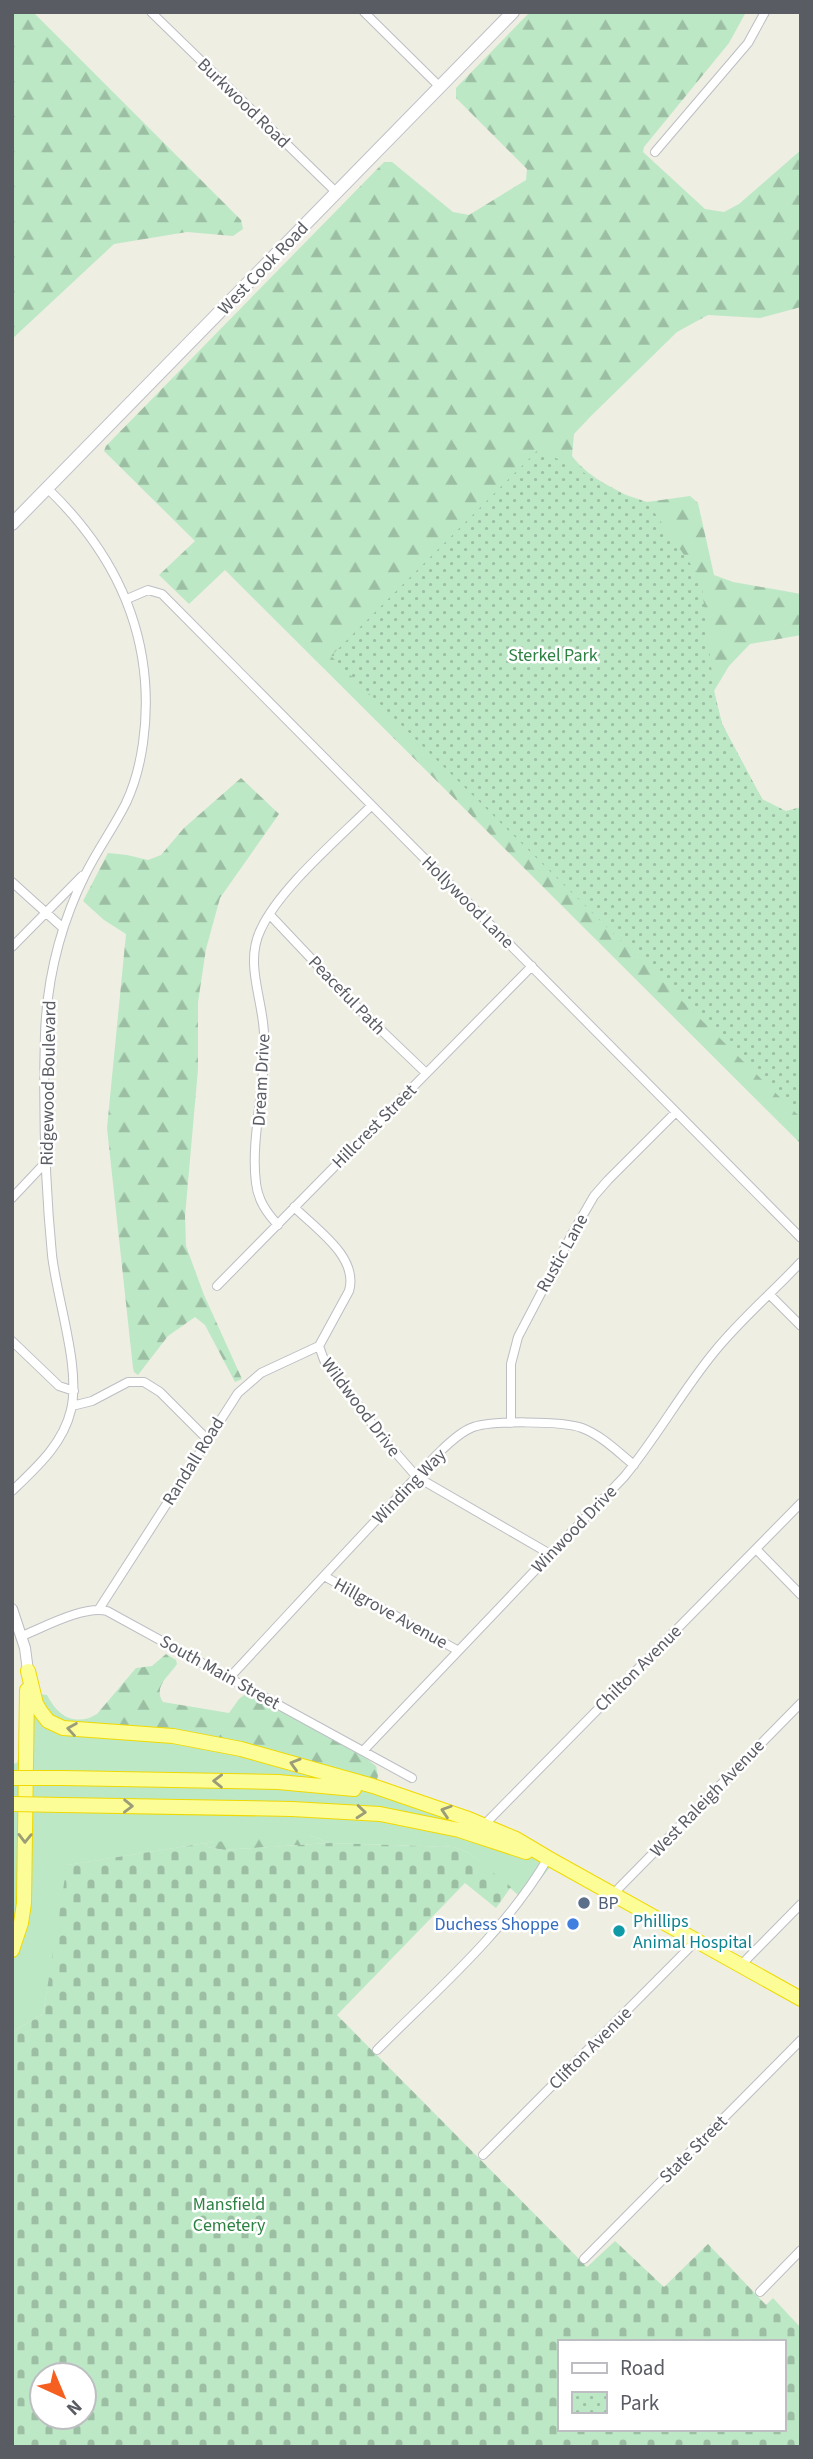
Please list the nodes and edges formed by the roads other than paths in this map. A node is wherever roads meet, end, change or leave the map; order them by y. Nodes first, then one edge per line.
1 (151, 12) edge
2 (364, 12) edge
3 (513, 12) edge
4 (765, 12) edge
5 (440, 87) junction
6 (655, 152) dead end
7 (337, 192) junction
8 (48, 489) junction
9 (12, 524) edge
10 (127, 599) junction
11 (371, 806) junction
12 (87, 871) junction
13 (12, 882) edge
14 (45, 914) junction
15 (270, 915) junction
16 (63, 928) junction
17 (12, 947) edge
18 (532, 966) junction
19 (426, 1073) junction
20 (676, 1112) junction
21 (46, 1163) junction
22 (12, 1198) edge
23 (295, 1207) junction
24 (278, 1225) junction
25 (801, 1238) edge
26 (801, 1262) edge
27 (217, 1286) dead end
28 (769, 1294) junction
29 (801, 1326) edge
30 (12, 1341) edge
31 (319, 1346) junction
32 (74, 1391) junction
33 (72, 1406) junction
34 (511, 1423) junction
35 (207, 1439) junction
36 (634, 1465) junction
37 (417, 1477) junction
38 (12, 1491) edge
39 (801, 1503) edge
40 (756, 1549) junction
41 (550, 1554) junction
42 (324, 1576) junction
43 (801, 1595) edge
44 (12, 1609) edge
45 (99, 1609) junction
46 (22, 1636) junction
47 (457, 1650) junction
48 (28, 1671) junction
49 (230, 1678) junction
50 (801, 1703) edge
51 (363, 1751) junction
52 (12, 1778) edge
53 (412, 1778) dead end
54 (407, 1799) junction
55 (12, 1804) edge
56 (480, 1830) junction
57 (548, 1858) junction
58 (614, 1894) junction
59 (801, 1904) edge
60 (696, 1941) junction
61 (12, 1950) edge
62 (741, 1965) junction
63 (801, 1999) edge
64 (801, 2040) edge
65 (377, 2050) dead end
66 (483, 2155) dead end
67 (801, 2250) edge
68 (584, 2259) dead end
69 (760, 2291) dead end

1 - 7 street, Burkwood Road
2 - 5 street
3 - 5 main road, West Cook Road
4 - 6 street
5 - 7 main road, West Cook Road
7 - 8 main road, West Cook Road
8 - 9 main road, West Cook Road
8 - 10 street, Ridgewood Boulevard
10 - 11 street, Hollywood Lane
10 - 12 street, Ridgewood Boulevard
11 - 15 street, Dream Drive
11 - 18 street, Hollywood Lane
12 - 14 street
12 - 16 street, Ridgewood Boulevard
13 - 14 street
14 - 16 street
14 - 17 street
15 - 19 street, Peaceful Path
15 - 24 street, Dream Drive
16 - 21 street, Ridgewood Boulevard
18 - 19 street, Hillcrest Street
18 - 20 street, Hollywood Lane
19 - 23 street, Hillcrest Street
20 - 25 street, Hollywood Lane
20 - 34 street, Rustic Lane
21 - 22 street
21 - 32 street, Ridgewood Boulevard
23 - 24 street, Hillcrest Street
23 - 31 street, Wildwood Drive
24 - 27 street, Hillcrest Street
26 - 28 street
28 - 29 street
28 - 36 street, Winwood Drive
30 - 32 street
31 - 35 street, Randall Road
31 - 37 street, Wildwood Drive
32 - 33 street, Ridgewood Boulevard
33 - 35 street
33 - 38 street, Ridgewood Boulevard
34 - 36 street, Winding Way
34 - 37 street, Winding Way
35 - 45 street, Randall Road
36 - 41 street, Winwood Drive
37 - 41 street, Wildwood Drive
37 - 42 street, Winding Way
39 - 40 street, Chilton Avenue
40 - 43 street
40 - 56 street, Chilton Avenue
41 - 47 street, Winwood Drive
42 - 47 street, Hillgrove Avenue
42 - 49 street, Winding Way
44 - 46 street
45 - 46 street
45 - 49 street, South Main Street
46 - 48 street
47 - 51 street, Winwood Drive
54 -> 48 highway
48 -> 61 highway
49 - 51 street, South Main Street
50 - 58 street, West Raleigh Avenue
51 - 53 street, South Main Street
54 -> 52 highway, bridge
56 -> 54 highway
55 -> 56 highway, bridge
56 - 57 highway
57 - 58 highway
57 - 65 street
58 - 60 highway
59 - 62 street
60 - 62 highway
60 - 66 street, Clifton Avenue
62 - 63 highway
64 - 68 street, State Street
67 - 69 street

